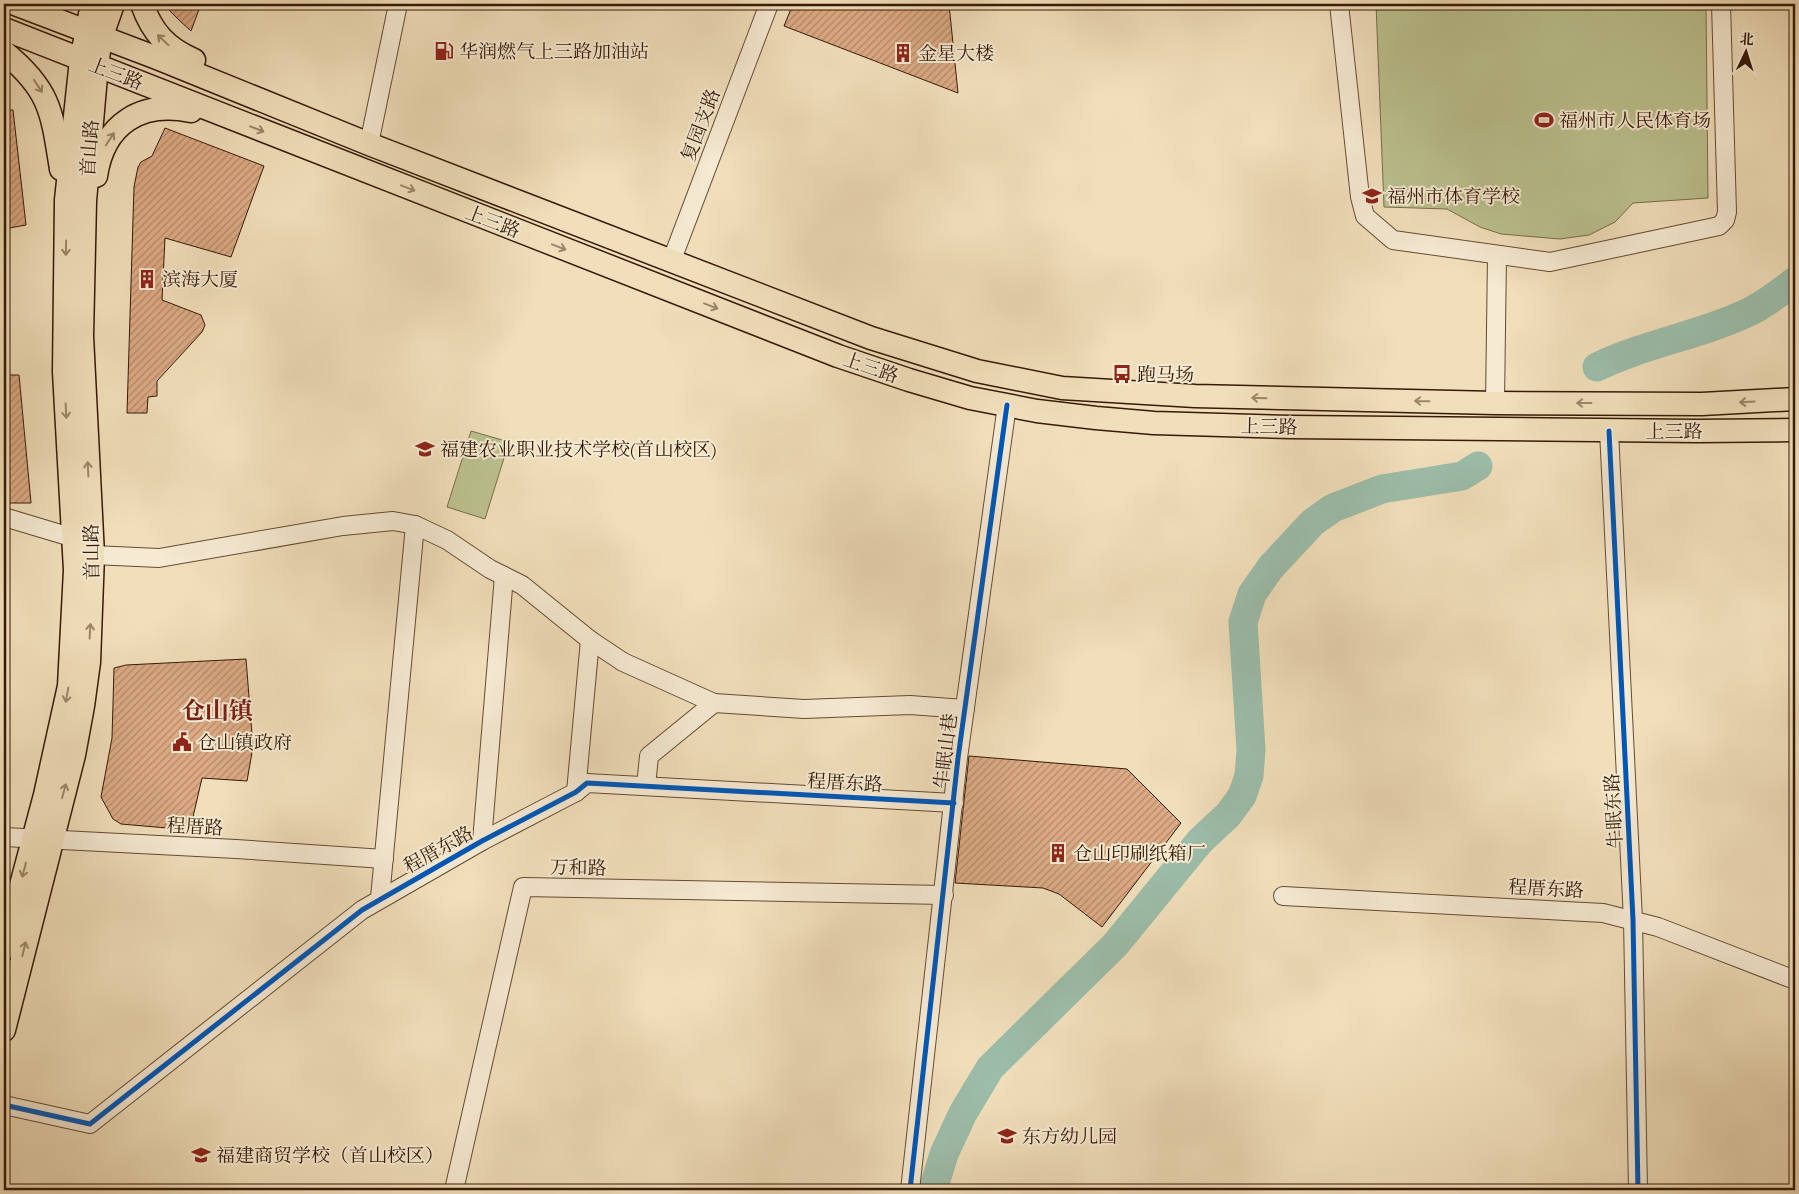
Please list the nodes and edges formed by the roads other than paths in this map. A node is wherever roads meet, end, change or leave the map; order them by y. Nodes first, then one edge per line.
1 (15, 4) edge
2 (92, 4) edge
3 (114, 4) edge
4 (142, 4) edge
5 (398, 4) edge
6 (769, 4) edge
7 (1339, 4) edge
8 (1721, 4) edge
9 (4, 29) edge
10 (93, 35) junction
11 (4, 52) edge
12 (89, 63) junction
13 (296, 113) junction
14 (233, 120) junction
15 (369, 144) junction
16 (66, 200) junction
17 (84, 254) junction
18 (1497, 255) junction
19 (671, 262) junction
20 (1795, 399) edge
21 (1494, 403) junction
22 (1007, 405) junction
23 (1795, 430) edge
24 (1609, 431) junction
25 (4, 517) edge
26 (415, 525) junction
27 (74, 538) junction
28 (93, 555) junction
29 (504, 576) junction
30 (590, 640) junction
31 (714, 703) junction
32 (965, 709) junction
33 (646, 786) junction
34 (576, 792) junction
35 (954, 803) junction
36 (4, 837) edge
37 (42, 839) junction
38 (482, 842) junction
39 (384, 859) junction
40 (944, 896) junction
41 (1283, 896) dead end
42 (380, 898) junction
43 (1633, 920) junction
44 (4, 949) edge
45 (1795, 980) edge
46 (4, 1030) edge
47 (4, 1105) edge
48 (454, 1190) edge
49 (910, 1190) edge
50 (1638, 1190) edge

1 - 10 main road, 上三路
2 - 10 main road
3 - 10 main road
13 -> 4 main road
5 - 15 street
6 - 19 street, 复园支路
7 - 18 street
8 - 18 street
9 - 12 main road, 上三路
10 - 12 main road
10 - 13 main road, 上三路
11 -> 16 main road
12 - 14 main road, 上三路
12 - 16 main road, 首山路
12 - 17 main road, 首山路
13 - 15 main road, 上三路
17 -> 14 main road
14 -> 22 main road, 上三路
15 - 19 main road, 上三路
16 -> 27 main road, 首山路
28 -> 17 main road, 首山路
18 - 21 street
21 -> 19 main road, 上三路
20 -> 21 main road, 上三路
22 - 24 main road, 上三路
22 - 32 street, 牛眠山巷
23 - 24 main road, 上三路
24 - 43 street, 牛眠东路
25 - 27 street
26 - 28 street
26 - 29 street
26 - 39 street
27 -> 37 main road, 首山路
37 -> 28 main road, 首山路
29 - 30 street
29 - 38 street
30 - 31 street
30 - 34 street
31 - 32 street
31 - 33 street
32 - 35 street, 牛眠山巷
33 - 34 street, 程厝东路
33 - 35 street, 程厝东路
34 - 38 street, 程厝东路
35 - 40 street, 牛眠山巷
36 - 37 street, 程厝路
37 - 39 street, 程厝路
37 -> 44 main road, 首山路
46 -> 37 main road, 首山路
38 - 42 street, 程厝东路
39 - 42 street
40 - 48 street, 万和路
40 - 49 street, 牛眠山巷
41 - 43 street, 程厝东路
42 - 47 street, 程厝东路
43 - 45 street, 程厝东路
43 - 50 street, 牛眠东路

